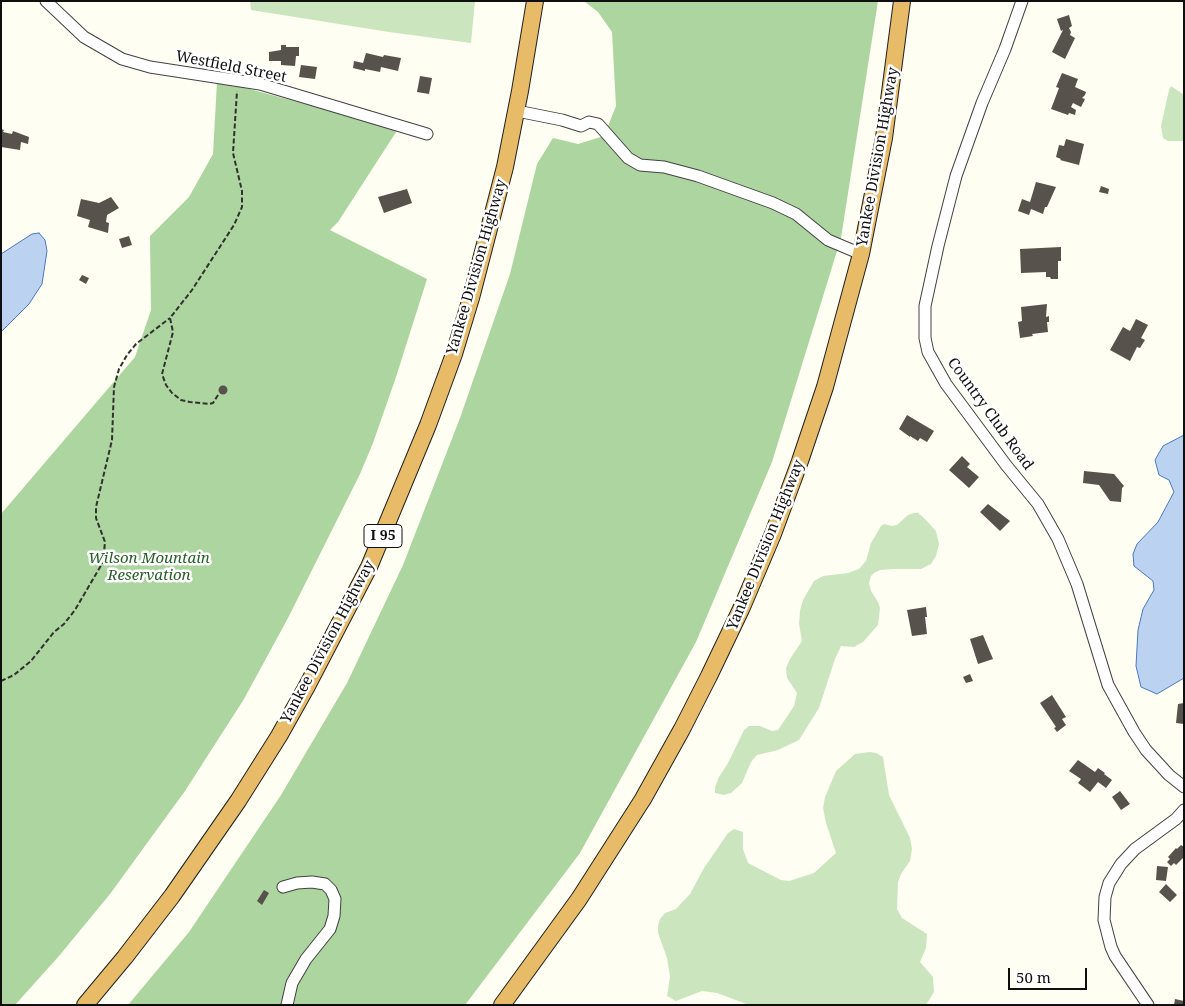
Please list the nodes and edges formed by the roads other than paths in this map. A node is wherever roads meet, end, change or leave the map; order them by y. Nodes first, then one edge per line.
1 (46, 1) edge
2 (535, 1) edge
3 (902, 1) edge
4 (1022, 1) edge
5 (517, 111) junction
6 (426, 134) dead end
7 (860, 254) junction
8 (1184, 787) edge
9 (1184, 810) edge
10 (284, 887) dead end
11 (85, 1005) edge
12 (287, 1005) edge
13 (502, 1005) edge
14 (1148, 1005) edge

1 - 6 street, Westfield Street
2 - 5 highway, Yankee Division Highway / I 95
3 - 7 highway, Yankee Division Highway
4 - 8 street, Country Club Road
5 - 7 street
5 - 11 highway, Yankee Division Highway / I 95
7 - 13 highway, Yankee Division Highway
9 - 14 street
10 - 12 street

